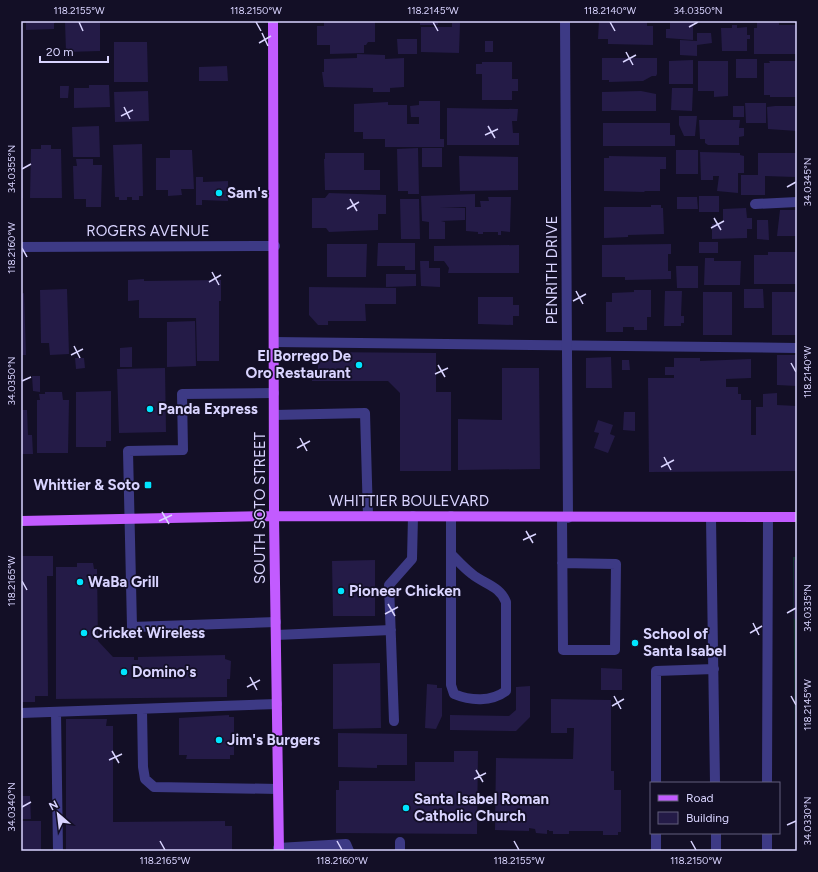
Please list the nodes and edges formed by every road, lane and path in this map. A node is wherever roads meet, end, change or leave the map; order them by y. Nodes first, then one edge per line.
1 (273, 21) edge
2 (565, 21) edge
3 (797, 202) edge
4 (755, 204) dead end
5 (275, 246) junction
6 (21, 247) edge
7 (274, 342) junction
8 (567, 344) junction
9 (797, 348) edge
10 (274, 393) junction
11 (274, 415) junction
12 (274, 516) junction
13 (368, 516) junction
14 (413, 516) junction
15 (451, 516) junction
16 (797, 517) edge
17 (565, 518) junction
18 (711, 518) junction
19 (768, 518) junction
20 (128, 519) junction
21 (21, 521) edge
22 (451, 554) junction
23 (562, 563) junction
24 (276, 622) junction
25 (391, 630) junction
26 (276, 635) junction
27 (714, 669) junction
28 (277, 704) junction
29 (142, 710) junction
30 (56, 713) junction
31 (21, 714) edge
32 (394, 721) dead end
33 (656, 782) edge
34 (715, 782) edge
35 (767, 782) edge
36 (278, 789) junction
37 (656, 834) edge
38 (716, 834) edge
39 (767, 834) edge
40 (278, 849) edge
41 (58, 851) edge
42 (349, 851) edge
43 (656, 851) edge
44 (716, 851) edge
45 (767, 851) edge

1 - 5 main road, SOUTH SOTO STREET
2 - 8 street, PENRITH DRIVE
3 - 4 street
5 - 6 street, ROGERS AVENUE
5 - 7 main road, SOUTH SOTO STREET
7 - 8 street
7 - 10 main road, SOUTH SOTO STREET
8 - 9 street
8 - 17 street, PENRITH DRIVE
10 - 11 main road, SOUTH SOTO STREET
10 - 20 street
11 - 12 main road, SOUTH SOTO STREET
11 - 13 street
12 - 13 main road, WHITTIER BOULEVARD
12 - 20 main road, WHITTIER BOULEVARD
12 - 24 main road, SOUTH SOTO STREET
13 - 14 main road, WHITTIER BOULEVARD
14 - 15 main road, WHITTIER BOULEVARD
14 - 25 street
15 - 17 main road, WHITTIER BOULEVARD
15 - 22 street
16 - 19 main road, WHITTIER BOULEVARD
17 - 18 main road, WHITTIER BOULEVARD
17 - 23 street, PENRITH DRIVE
18 - 19 main road, WHITTIER BOULEVARD
18 - 27 street
19 - 35 street
20 - 21 main road, WHITTIER BOULEVARD
20 - 24 street
22 - 22 street
23 - 23 street, PENRITH DRIVE
24 - 26 main road, SOUTH SOTO STREET
25 - 26 street
25 - 32 street
26 - 28 main road, SOUTH SOTO STREET
27 - 33 street
27 - 34 street
28 - 29 street
28 - 36 main road, SOUTH SOTO STREET
29 - 30 street
29 - 36 street
30 - 31 street
30 - 41 street
36 - 40 main road, SOUTH SOTO STREET
37 - 43 street
38 - 44 street
39 - 45 street
40 - 42 street

